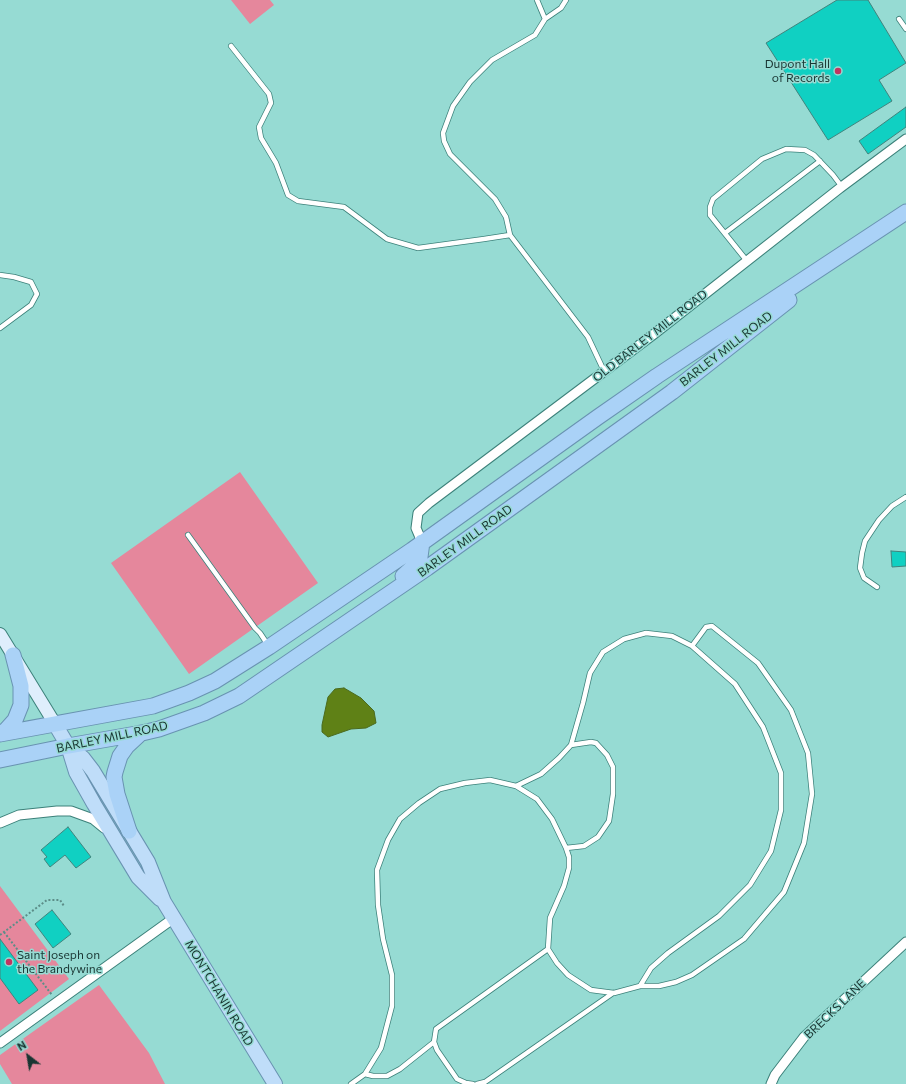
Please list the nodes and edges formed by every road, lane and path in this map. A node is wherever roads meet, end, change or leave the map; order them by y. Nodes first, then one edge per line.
1 (537, 0) edge
2 (566, 0) edge
3 (545, 19) junction
4 (899, 19) dead end
5 (906, 29) edge
6 (231, 46) dead end
7 (906, 139) edge
8 (820, 161) junction
9 (842, 187) junction
10 (906, 212) edge
11 (883, 228) junction
12 (724, 233) junction
13 (510, 235) junction
14 (747, 261) junction
15 (0, 275) edge
16 (0, 328) edge
17 (604, 371) junction
18 (906, 497) edge
19 (188, 535) dead end
20 (422, 542) junction
21 (877, 587) dead end
22 (0, 634) edge
23 (692, 646) junction
24 (269, 647) junction
25 (308, 649) junction
26 (13, 655) junction
27 (55, 724) junction
28 (142, 733) junction
29 (0, 734) edge
30 (571, 744) junction
31 (68, 746) junction
32 (0, 760) edge
33 (516, 786) junction
34 (0, 823) edge
35 (129, 830) junction
36 (120, 846) junction
37 (566, 848) junction
38 (164, 902) junction
39 (64, 906) dead end
40 (174, 918) junction
41 (4, 932) junction
42 (0, 935) edge
43 (906, 942) edge
44 (548, 949) junction
45 (640, 986) junction
46 (614, 993) junction
47 (57, 1002) junction
48 (434, 1042) junction
49 (0, 1043) edge
50 (365, 1074) junction
51 (275, 1084) edge
52 (352, 1084) edge
53 (473, 1084) edge
54 (477, 1084) edge
55 (771, 1084) edge

1 - 3 lane
2 - 3 lane
3 - 13 lane
4 - 5 lane
6 - 13 lane
7 - 9 street, OLD BARLEY MILL ROAD
8 - 9 lane
8 - 12 lane
8 - 12 lane
9 - 14 street, OLD BARLEY MILL ROAD
10 - 11 highway, BARLEY MILL ROAD
11 - 20 highway, BARLEY MILL ROAD
11 - 25 highway, BARLEY MILL ROAD
12 - 14 lane
13 - 17 lane
14 - 17 street, OLD BARLEY MILL ROAD
15 - 16 lane
17 - 20 street, OLD BARLEY MILL ROAD
18 - 21 lane
19 - 24 lane
20 - 24 highway, BARLEY MILL ROAD
20 - 25 highway
22 - 26 main road, MONTCHANIN ROAD
23 - 30 lane
23 - 45 lane
23 - 45 lane
24 - 27 highway, BARLEY MILL ROAD
25 - 28 highway, BARLEY MILL ROAD
26 - 27 main road, MONTCHANIN ROAD
26 - 29 highway
27 - 29 highway, BARLEY MILL ROAD
27 - 31 main road, MONTCHANIN ROAD
28 - 31 highway, BARLEY MILL ROAD
28 - 35 highway
30 - 33 lane
30 - 37 lane
31 - 32 highway, BARLEY MILL ROAD
31 - 35 main road, MONTCHANIN ROAD
31 - 36 main road, MONTCHANIN ROAD
33 - 37 lane
33 - 50 lane
34 - 36 street
35 - 38 main road, MONTCHANIN ROAD
36 - 38 main road, MONTCHANIN ROAD
37 - 44 lane
38 - 40 main road, MONTCHANIN ROAD
39 - 41 path
40 - 47 street
40 - 51 main road, MONTCHANIN ROAD
41 - 42 path
41 - 47 path
43 - 55 street, BRECKS LANE
44 - 46 lane
44 - 48 lane
45 - 46 lane
46 - 54 lane
47 - 49 street
48 - 50 lane
48 - 53 lane
50 - 52 lane

